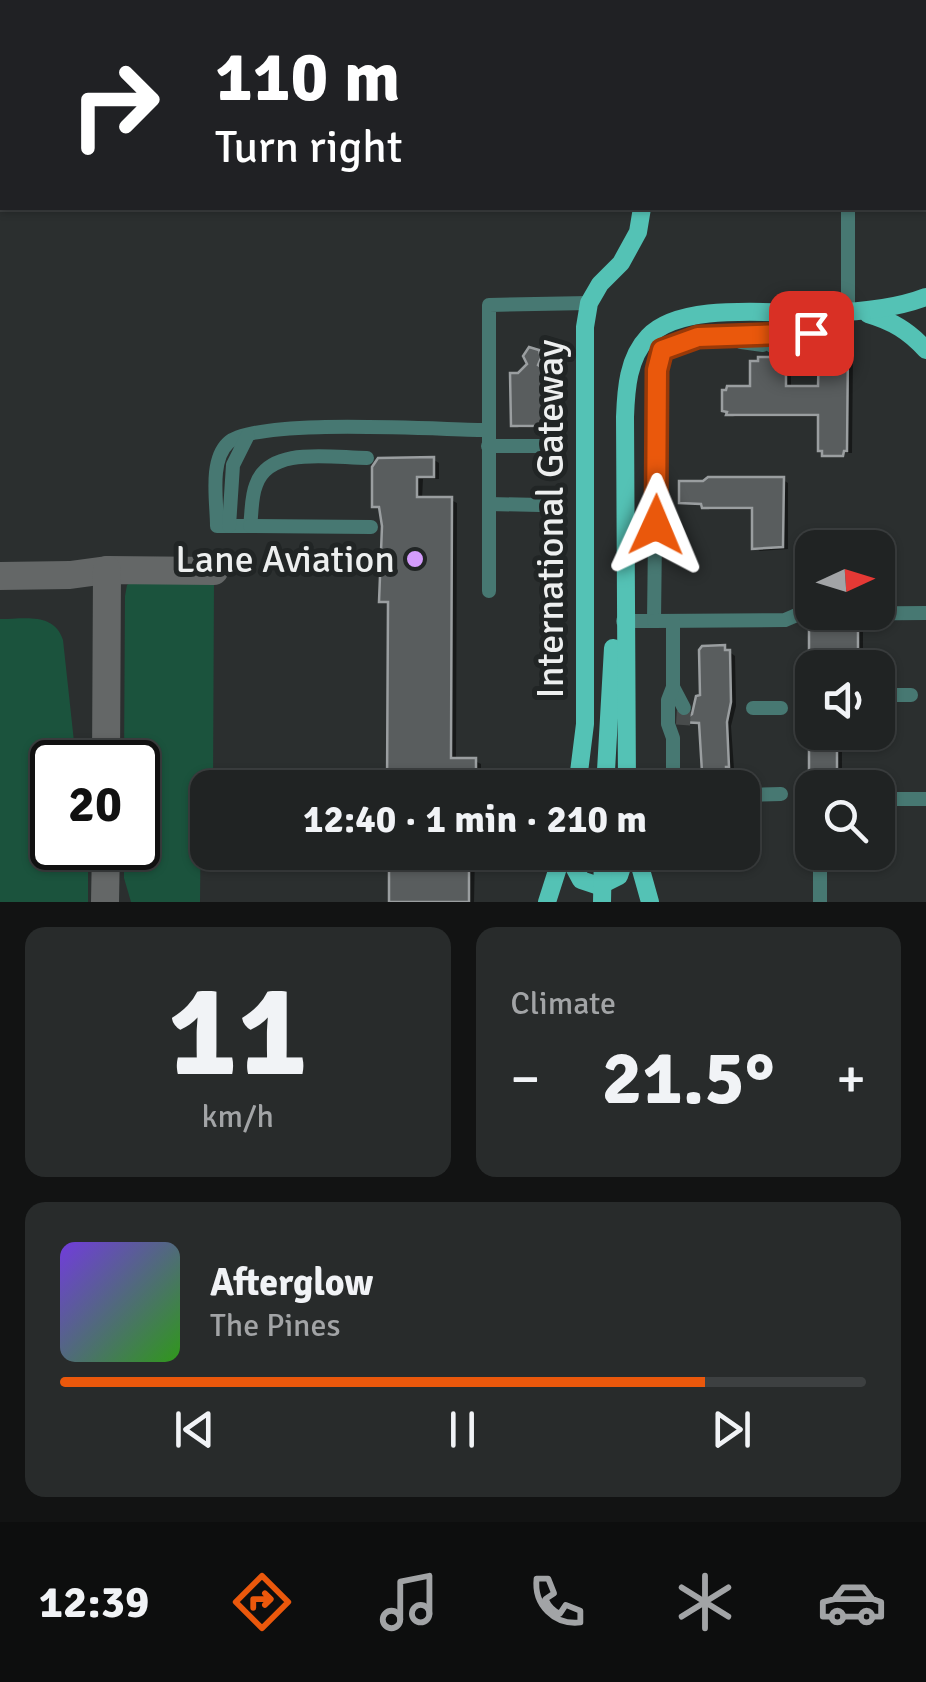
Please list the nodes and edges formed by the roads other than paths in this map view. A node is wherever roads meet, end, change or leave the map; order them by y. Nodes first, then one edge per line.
1 (642, 210) edge
2 (848, 210) edge
3 (926, 297) edge
4 (589, 303) junction
5 (852, 312) junction
6 (798, 333) junction
7 (738, 334) junction
8 (841, 336) dead end
9 (926, 350) edge
10 (488, 438) junction
11 (540, 446) dead end
12 (367, 458) dead end
13 (488, 504) junction
14 (540, 505) dead end
15 (250, 526) junction
16 (371, 527) dead end
17 (624, 551) junction
18 (489, 591) dead end
19 (926, 613) edge
20 (673, 620) junction
21 (623, 621) junction
22 (654, 621) junction
23 (673, 687) junction
24 (895, 694) edge
25 (910, 694) dead end
26 (684, 708) tunnel mouth
27 (754, 708) dead end
28 (781, 708) dead end
29 (683, 725) tunnel mouth
30 (673, 738) junction
31 (581, 770) edge
32 (606, 770) edge
33 (627, 770) edge
34 (673, 770) edge
35 (782, 794) dead end
36 (760, 795) edge
37 (895, 799) edge
38 (926, 799) edge
39 (557, 870) edge
40 (576, 870) edge
41 (603, 870) edge
42 (621, 870) edge
43 (641, 870) edge
44 (820, 870) edge
45 (548, 901) edge
46 (602, 902) edge
47 (650, 902) edge
48 (820, 902) edge

1 - 4 main road, International Gateway
2 - 5 lane
3 - 5 main road, International Gateway
4 - 10 lane
4 - 31 main road, International Gateway
5 - 9 main road
5 - 17 main road, International Gateway
6 - 7 lane
6 - 7 lane
6 - 8 lane
7 - 22 lane
10 - 11 lane
10 - 13 lane
10 - 15 lane
12 - 15 lane
13 - 14 lane
13 - 18 lane
15 - 16 lane
17 - 21 main road, International Gateway
17 - 32 main road
19 - 20 lane
20 - 22 lane
20 - 23 lane
21 - 22 lane
21 - 33 main road, International Gateway
23 - 26 lane
23 - 30 lane
24 - 25 lane
27 - 28 lane
29 - 30 lane
30 - 34 lane
35 - 36 lane
37 - 38 lane
39 - 45 main road
40 - 42 main road
41 - 46 main road, bridge
43 - 47 main road
44 - 48 lane

